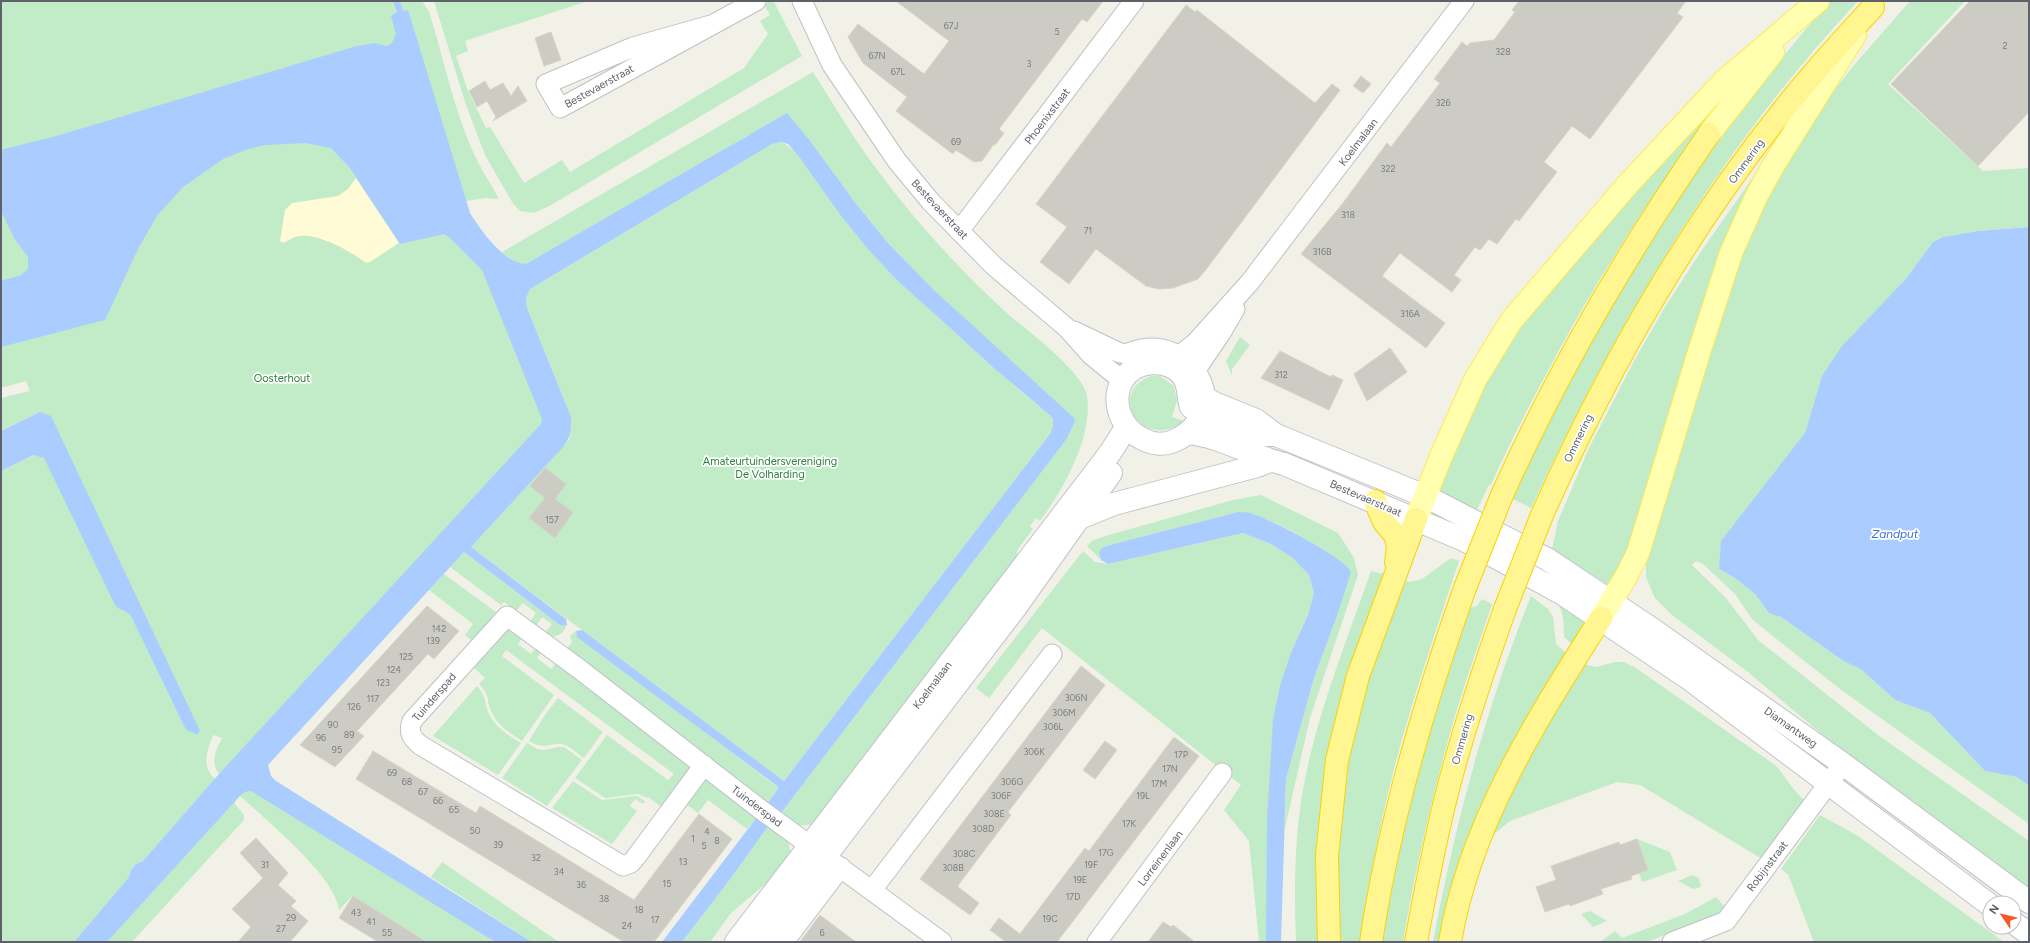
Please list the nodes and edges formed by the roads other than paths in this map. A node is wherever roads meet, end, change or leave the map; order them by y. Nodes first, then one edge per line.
1 (756, 1) edge
2 (802, 1) edge
3 (1134, 1) edge
4 (1464, 1) edge
5 (1819, 1) edge
6 (1876, 4) edge
7 (711, 25) junction
8 (1709, 134) joint
9 (960, 231) junction
10 (1250, 282) junction
11 (1067, 328) junction
12 (1130, 354) joint
13 (1172, 360) junction
14 (1195, 371) junction
15 (1123, 381) junction
16 (1203, 405) junction
17 (1132, 432) junction
18 (1188, 433) junction
19 (1270, 461) junction
20 (1425, 496) junction
21 (1376, 501) junction
22 (1082, 517) junction
23 (1416, 519) junction
24 (1395, 571) junction
25 (1537, 579) joint
26 (1606, 610) junction
27 (1052, 654) dead end
28 (1843, 764) junction
29 (704, 765) junction
30 (1222, 773) dead end
31 (1829, 783) junction
32 (826, 856) junction
33 (872, 890) junction
34 (1982, 899) edge
35 (2029, 902) edge
36 (736, 942) edge
37 (760, 942) edge
38 (784, 942) edge
39 (942, 942) edge
40 (1097, 942) edge
41 (1329, 942) edge
42 (1371, 942) edge
43 (1416, 942) edge
44 (1450, 942) edge
45 (1672, 942) edge

1 - 7 street, Bestevaerstraat
2 - 9 street, Bestevaerstraat
3 - 9 street, Phoenixstraat
4 - 10 street, Koelmalaan
5 - 8 main road
5 - 20 main road
6 - 26 main road
6 - 43 highway, Ommering, bridge
7 - 7 street, Bestevaerstraat
8 - 42 highway, bridge
9 - 11 street, Bestevaerstraat
10 - 13 street, Koelmalaan
10 - 14 street, Koelmalaan
11 - 12 street
11 - 15 street, Bestevaerstraat
12 - 13 street
13 - 14 street
13 - 15 street
13 - 16 street
14 - 16 street
15 - 17 street
16 - 18 street
16 - 20 street
17 - 18 street
17 - 22 street, Koelmalaan
17 - 32 street, Koelmalaan
18 - 19 street, Bestevaerstraat
19 - 21 street, Bestevaerstraat
19 - 22 street
20 - 23 main road
20 - 26 street, Diamantweg
21 - 23 street, Bestevaerstraat
21 - 24 highway
22 - 32 street, Koelmalaan
23 - 24 highway
23 - 25 street, Bestevaerstraat
24 - 41 highway
25 - 26 street, Diamantweg
26 - 28 street, Diamantweg
26 - 31 street, Diamantweg
26 - 44 highway
27 - 33 street
28 - 31 street, Robijnstraat
28 - 35 street, Diamantweg
29 - 29 street, Tuinderspad
29 - 32 street, Tuinderspad
30 - 40 street, Lorreinenlaan
31 - 34 street, Diamantweg
31 - 45 street, Robijnstraat
32 - 33 street
32 - 36 street, Koelmalaan
32 - 37 street, Koelmalaan
32 - 38 street, Koelmalaan
33 - 39 street

